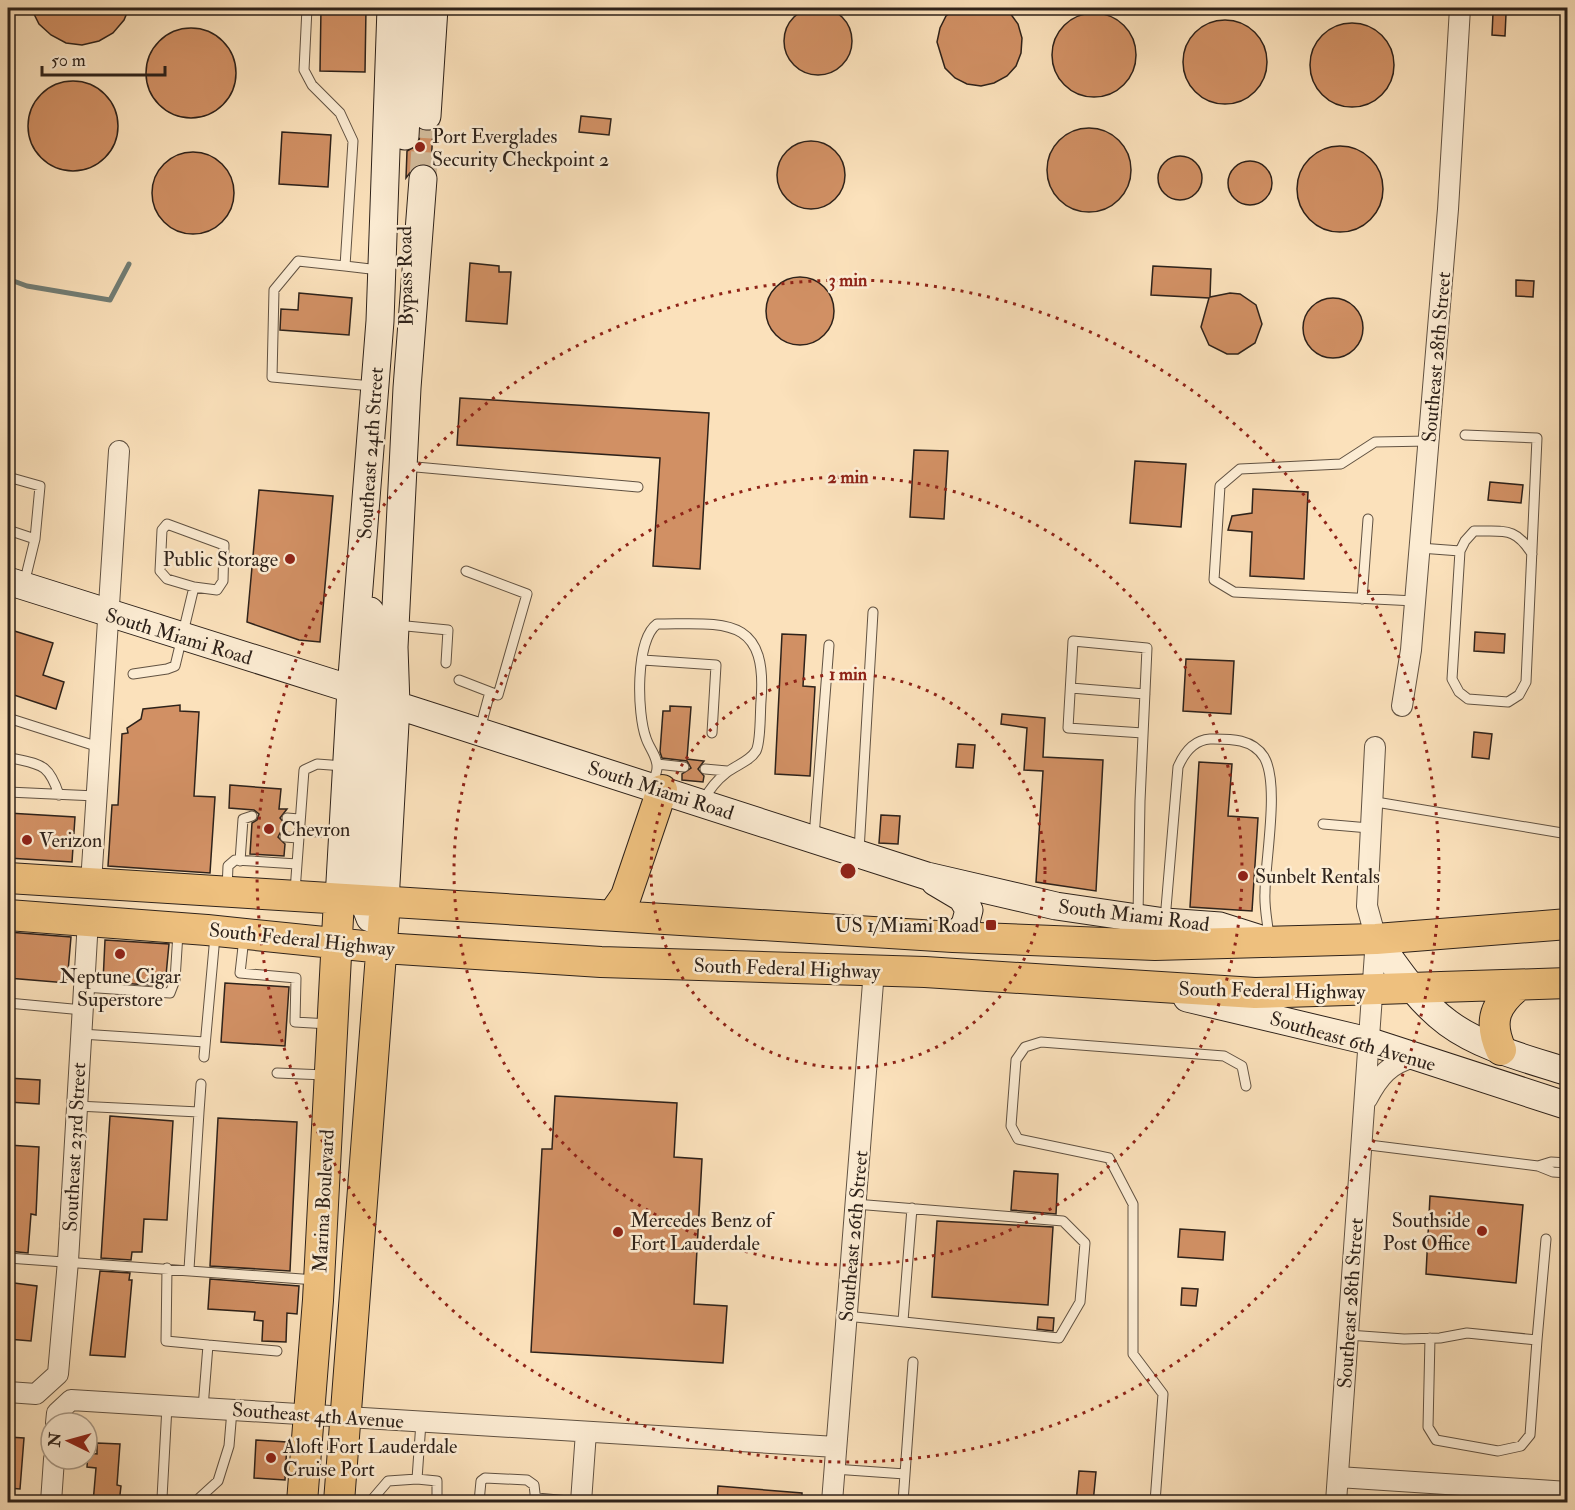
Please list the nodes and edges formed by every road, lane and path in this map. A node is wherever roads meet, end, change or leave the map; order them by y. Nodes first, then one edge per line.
1 (307, 8) edge
2 (392, 8) edge
3 (412, 8) edge
4 (434, 8) edge
5 (1460, 8) edge
6 (411, 104) junction
7 (413, 171) junction
8 (345, 266) junction
9 (372, 269) junction
10 (380, 321) junction
11 (361, 385) dead end
12 (1465, 435) dead end
13 (1429, 441) junction
14 (119, 451) dead end
15 (403, 466) junction
16 (8, 477) edge
17 (367, 479) junction
18 (638, 487) dead end
19 (1368, 519) dead end
20 (364, 526) junction
21 (8, 530) edge
22 (35, 539) junction
23 (1420, 548) junction
24 (1460, 551) junction
25 (1532, 554) junction
26 (466, 572) dead end
27 (16, 584) edge
28 (194, 587) junction
29 (1362, 599) junction
30 (1415, 601) junction
31 (873, 612) dead end
32 (107, 615) junction
33 (395, 625) junction
34 (183, 638) junction
35 (829, 645) dead end
36 (643, 660) junction
37 (446, 663) dead end
38 (133, 674) dead end
39 (459, 680) dead end
40 (1071, 688) junction
41 (351, 689) junction
42 (490, 692) junction
43 (1144, 694) junction
44 (396, 705) junction
45 (1402, 706) dead end
46 (8, 718) edge
47 (479, 731) junction
48 (712, 732) dead end
49 (1143, 733) junction
50 (99, 747) junction
51 (1375, 747) dead end
52 (8, 757) edge
53 (346, 766) junction
54 (684, 767) dead end
55 (705, 769) dead end
56 (727, 771) junction
57 (657, 780) junction
58 (8, 792) edge
59 (59, 795) junction
60 (96, 796) junction
61 (1370, 801) junction
62 (701, 803) junction
63 (252, 816) dead end
64 (286, 818) dead end
65 (299, 819) junction
66 (1323, 824) dead end
67 (1369, 828) junction
68 (342, 833) junction
69 (298, 834) junction
70 (1568, 834) edge
71 (285, 837) dead end
72 (813, 839) junction
73 (859, 854) junction
74 (240, 861) junction
75 (297, 864) junction
76 (927, 876) junction
77 (8, 878) edge
78 (91, 883) junction
79 (226, 892) junction
80 (294, 896) junction
81 (362, 900) junction
82 (8, 915) edge
83 (613, 915) junction
84 (1138, 918) junction
85 (88, 920) junction
86 (1165, 922) junction
87 (1568, 924) edge
88 (178, 927) junction
89 (230, 932) junction
90 (953, 937) junction
91 (1376, 939) junction
92 (1269, 942) junction
93 (336, 943) junction
94 (383, 948) junction
95 (874, 970) junction
96 (1568, 983) edge
97 (1519, 985) junction
98 (1136, 986) junction
99 (84, 987) junction
100 (1413, 990) junction
101 (1373, 991) junction
102 (8, 1003) edge
103 (83, 1010) junction
104 (331, 1024) junction
105 (81, 1034) junction
106 (1368, 1041) junction
107 (205, 1042) junction
108 (1501, 1050) junction
109 (204, 1057) dead end
110 (1415, 1057) junction
111 (1568, 1072) edge
112 (277, 1073) dead end
113 (329, 1075) junction
114 (201, 1084) dead end
115 (1246, 1086) dead end
116 (1364, 1104) junction
117 (1568, 1106) edge
118 (77, 1107) junction
119 (199, 1112) junction
120 (1361, 1144) junction
121 (1568, 1163) edge
122 (1538, 1166) junction
123 (1568, 1173) edge
124 (855, 1204) junction
125 (912, 1208) junction
126 (1546, 1239) dead end
127 (8, 1258) edge
128 (68, 1261) junction
129 (167, 1268) junction
130 (189, 1269) junction
131 (320, 1280) junction
132 (846, 1316) junction
133 (903, 1322) junction
134 (1348, 1335) junction
135 (1430, 1338) junction
136 (1537, 1340) junction
137 (208, 1345) junction
138 (277, 1351) dead end
139 (913, 1362) dead end
140 (8, 1392) edge
141 (167, 1406) junction
142 (203, 1408) junction
143 (232, 1410) junction
144 (62, 1411) edge
145 (308, 1414) junction
146 (346, 1417) junction
147 (421, 1422) junction
148 (586, 1432) junction
149 (836, 1447) junction
150 (834, 1469) junction
151 (53, 1471) edge
152 (905, 1474) junction
153 (1338, 1477) junction
154 (417, 1479) junction
155 (1568, 1492) edge
156 (537, 1500) edge
157 (51, 1503) edge
158 (168, 1503) edge
159 (195, 1503) edge
160 (302, 1503) edge
161 (339, 1503) edge
162 (370, 1503) edge
163 (437, 1503) edge
164 (479, 1503) edge
165 (580, 1503) edge
166 (832, 1503) edge
167 (903, 1503) edge
168 (1155, 1503) edge
169 (1336, 1503) edge

1 - 8 lane
2 - 6 street, Southeast 24th Street
3 - 6 street, Bypass Road
4 - 6 street, Southeast 24th Street
5 - 13 street, Southeast 28th Street
6 - 7 street, Bypass Road
6 - 9 street, Southeast 24th Street
7 - 10 street, Bypass Road
7 - 15 street, Southeast 24th Street
8 - 9 lane
8 - 11 lane
9 - 10 street, Southeast 24th Street
10 - 17 street, Southeast 24th Street
12 - 25 lane
13 - 23 street, Southeast 28th Street
13 - 29 lane
14 - 32 street
15 - 17 street
15 - 18 lane
15 - 33 street, Southeast 24th Street
16 - 22 lane
17 - 20 street, Southeast 24th Street
19 - 29 lane
20 - 41 street, Southeast 24th Street
20 - 81 street
21 - 22 lane
22 - 27 lane
23 - 24 lane
23 - 30 street, Southeast 28th Street
24 - 25 lane
24 - 25 lane
26 - 42 lane
27 - 32 street, South Miami Road
28 - 28 lane
28 - 34 lane
29 - 30 lane
30 - 45 street, Southeast 28th Street
31 - 73 lane
32 - 34 street, South Miami Road
32 - 50 street
33 - 37 lane
33 - 44 street, Southeast 24th Street
34 - 38 lane
34 - 41 street, South Miami Road
35 - 72 lane
36 - 48 lane
36 - 56 lane
36 - 57 lane
39 - 42 lane
40 - 43 lane
40 - 43 lane
40 - 49 lane
41 - 53 street, Southeast 24th Street
42 - 47 lane
43 - 49 lane
44 - 47 street, South Miami Road
44 - 81 street, Southeast 24th Street
46 - 50 lane
47 - 57 street, South Miami Road
49 - 84 lane
50 - 60 street
51 - 61 street, Southeast 28th Street
52 - 59 lane
53 - 65 lane
53 - 68 street, Southeast 24th Street
54 - 57 lane
55 - 56 lane
56 - 62 lane
57 - 62 street, South Miami Road
57 - 83 main road
58 - 59 lane
59 - 60 lane
60 - 78 street
61 - 67 street, Southeast 28th Street
61 - 70 lane
62 - 72 street, South Miami Road
63 - 74 lane
64 - 65 lane
65 - 69 lane
66 - 67 lane
67 - 91 street, Southeast 28th Street
68 - 69 lane
68 - 81 street, Southeast 24th Street
69 - 71 lane
69 - 75 lane
72 - 73 street, South Miami Road
73 - 76 street, South Miami Road
74 - 75 lane
74 - 79 lane
75 - 80 lane
76 - 84 street, South Miami Road
76 - 90 street, South Miami Road
77 - 78 main road, South Federal Highway
78 - 79 main road, South Federal Highway
79 - 80 main road, South Federal Highway
80 - 81 main road, South Federal Highway
81 - 83 main road, South Federal Highway
81 - 93 main road, Marina Boulevard
81 - 94 main road, Marina Boulevard
82 - 85 main road, South Federal Highway
83 - 90 main road, South Federal Highway
84 - 86 street, South Miami Road
85 - 88 main road, South Federal Highway
85 - 99 street, Southeast 23rd Street
86 - 92 street, South Miami Road
86 - 92 lane
87 - 91 main road, South Federal Highway
88 - 89 main road, South Federal Highway
88 - 99 lane
89 - 93 main road, South Federal Highway
89 - 104 lane
89 - 107 lane
90 - 92 main road, South Federal Highway
90 - 95 main road
91 - 92 main road, South Federal Highway
91 - 100 street
91 - 101 street, Southeast 28th Street
93 - 94 main road, South Federal Highway
93 - 104 main road, Marina Boulevard
94 - 95 main road, South Federal Highway
94 - 146 main road, Marina Boulevard
95 - 98 main road, South Federal Highway
95 - 124 street, Southeast 26th Street
96 - 97 main road, South Federal Highway
97 - 100 main road, South Federal Highway
97 - 108 main road
98 - 101 main road, South Federal Highway
98 - 106 street, Southeast 6th Avenue
99 - 103 street, Southeast 23rd Street
100 - 101 main road, South Federal Highway
100 - 108 street
101 - 106 street, Southeast 28th Street
102 - 103 lane
103 - 105 street, Southeast 23rd Street
104 - 113 main road, Marina Boulevard
105 - 107 lane
105 - 118 street, Southeast 23rd Street
106 - 110 street, Southeast 6th Avenue
106 - 116 street, Southeast 28th Street
107 - 109 lane
108 - 111 street
110 - 116 street, Southeast 28th Street
110 - 117 street, Southeast 6th Avenue
112 - 113 lane
113 - 131 main road, Marina Boulevard
114 - 119 lane
115 - 168 lane
116 - 120 street, Southeast 28th Street
118 - 119 lane
118 - 128 street, Southeast 23rd Street
119 - 130 lane
120 - 122 lane
120 - 134 street, Southeast 28th Street
121 - 122 lane
122 - 123 lane
124 - 125 lane
124 - 132 street, Southeast 26th Street
125 - 133 lane
125 - 133 lane
126 - 136 lane
127 - 128 lane
128 - 129 lane
128 - 140 street, Southeast 23rd Street
129 - 130 lane
129 - 137 lane
130 - 131 lane
131 - 145 main road, Marina Boulevard
132 - 133 lane
132 - 149 street, Southeast 26th Street
134 - 135 lane
134 - 153 street, Southeast 28th Street
135 - 136 lane
135 - 136 lane
137 - 138 lane
137 - 142 lane
139 - 152 lane
141 - 142 street, Southeast 4th Avenue
141 - 144 street, Southeast 4th Avenue
141 - 158 lane
142 - 143 street, Southeast 4th Avenue
143 - 145 street, Southeast 4th Avenue
143 - 159 lane
145 - 146 street, Southeast 4th Avenue
145 - 160 main road, Marina Boulevard
146 - 147 street, Southeast 4th Avenue
146 - 161 main road, Marina Boulevard
147 - 148 street, Southeast 4th Avenue
147 - 154 lane
148 - 149 street, Southeast 4th Avenue
148 - 165 street
149 - 150 street, Southeast 26th Street
150 - 152 lane
150 - 166 street, Southeast 26th Street
151 - 157 street
152 - 167 lane
153 - 155 street
153 - 169 street, Southeast 28th Street
154 - 162 lane
154 - 163 lane
156 - 164 lane
156 - 165 lane

